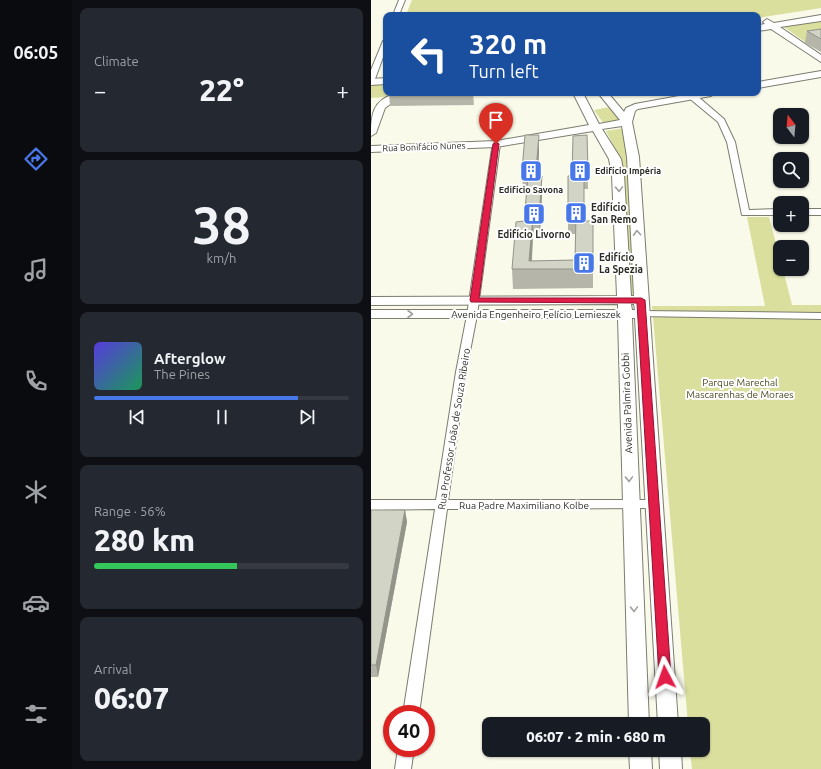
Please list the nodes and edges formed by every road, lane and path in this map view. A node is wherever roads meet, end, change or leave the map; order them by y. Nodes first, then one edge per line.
1 (402, 0) edge
2 (397, 12) edge
3 (821, 14) edge
4 (821, 18) edge
5 (766, 23) edge
6 (383, 49) edge
7 (821, 59) edge
8 (821, 68) edge
9 (821, 74) edge
10 (761, 78) edge
11 (371, 80) edge
12 (383, 80) edge
13 (761, 84) edge
14 (394, 96) edge
15 (580, 96) edge
16 (609, 96) edge
17 (656, 96) edge
18 (692, 96) joint
19 (620, 102) junction
20 (375, 103) edge
21 (588, 110) junction
22 (627, 122) junction
23 (596, 128) junction
24 (371, 133) edge
25 (496, 144) junction
26 (371, 150) edge
27 (773, 212) edge
28 (809, 212) edge
29 (821, 212) edge
30 (474, 300) junction
31 (371, 301) edge
32 (633, 307) junction
33 (371, 314) edge
34 (472, 315) junction
35 (821, 316) edge
36 (630, 504) junction
37 (654, 504) junction
38 (371, 505) edge
39 (442, 505) junction
40 (412, 705) edge
41 (639, 717) edge
42 (668, 717) edge
43 (405, 757) edge
44 (640, 757) edge
45 (670, 757) edge
46 (403, 769) edge
47 (641, 769) edge
48 (671, 769) edge

1 - 2 street
3 - 5 street
4 - 5 street
5 - 7 street
6 - 11 street
8 - 10 street
9 - 13 street
11 - 12 street
14 - 20 street
15 - 21 street, Avenida Palmira Gobbi
16 - 19 street
17 - 19 street
18 - 22 street
18 - 27 street
19 - 21 street
19 - 22 street
20 - 24 street
21 - 23 street, Avenida Palmira Gobbi
22 - 23 street, Rua Bonifácio Nunes
32 -> 22 street, Avenida Palmira Gobbi
23 - 25 street, Rua Bonifácio Nunes
23 -> 32 street, Avenida Palmira Gobbi
25 - 26 street, Rua Bonifácio Nunes
25 - 30 street, Rua Professor João de Souza Ribeiro
28 - 29 street
30 - 31 street, Avenida Engenheiro Felício Lemieszek
30 - 32 street, Avenida Engenheiro Felício Lemieszek
30 - 34 street, Rua Professor João de Souza Ribeiro
32 - 34 street, Avenida Engenheiro Felício Lemieszek
32 - 35 street, Avenida Engenheiro Felício Lemieszek
32 -> 36 street, Avenida Palmira Gobbi
32 - 37 street, Avenida Palmira Gobbi
33 -> 34 street, Avenida Engenheiro Felício Lemieszek
34 - 39 street, Rua Professor João de Souza Ribeiro
36 - 37 street, Rua Padre Maximiliano Kolbe
36 - 39 street, Rua Padre Maximiliano Kolbe
36 -> 41 street, Avenida Palmira Gobbi
37 - 42 street, Avenida Palmira Gobbi
38 - 39 street, Rua Padre Maximiliano Kolbe
39 - 40 street, Rua Professor João de Souza Ribeiro
43 - 46 street
44 - 47 street
45 - 48 street

